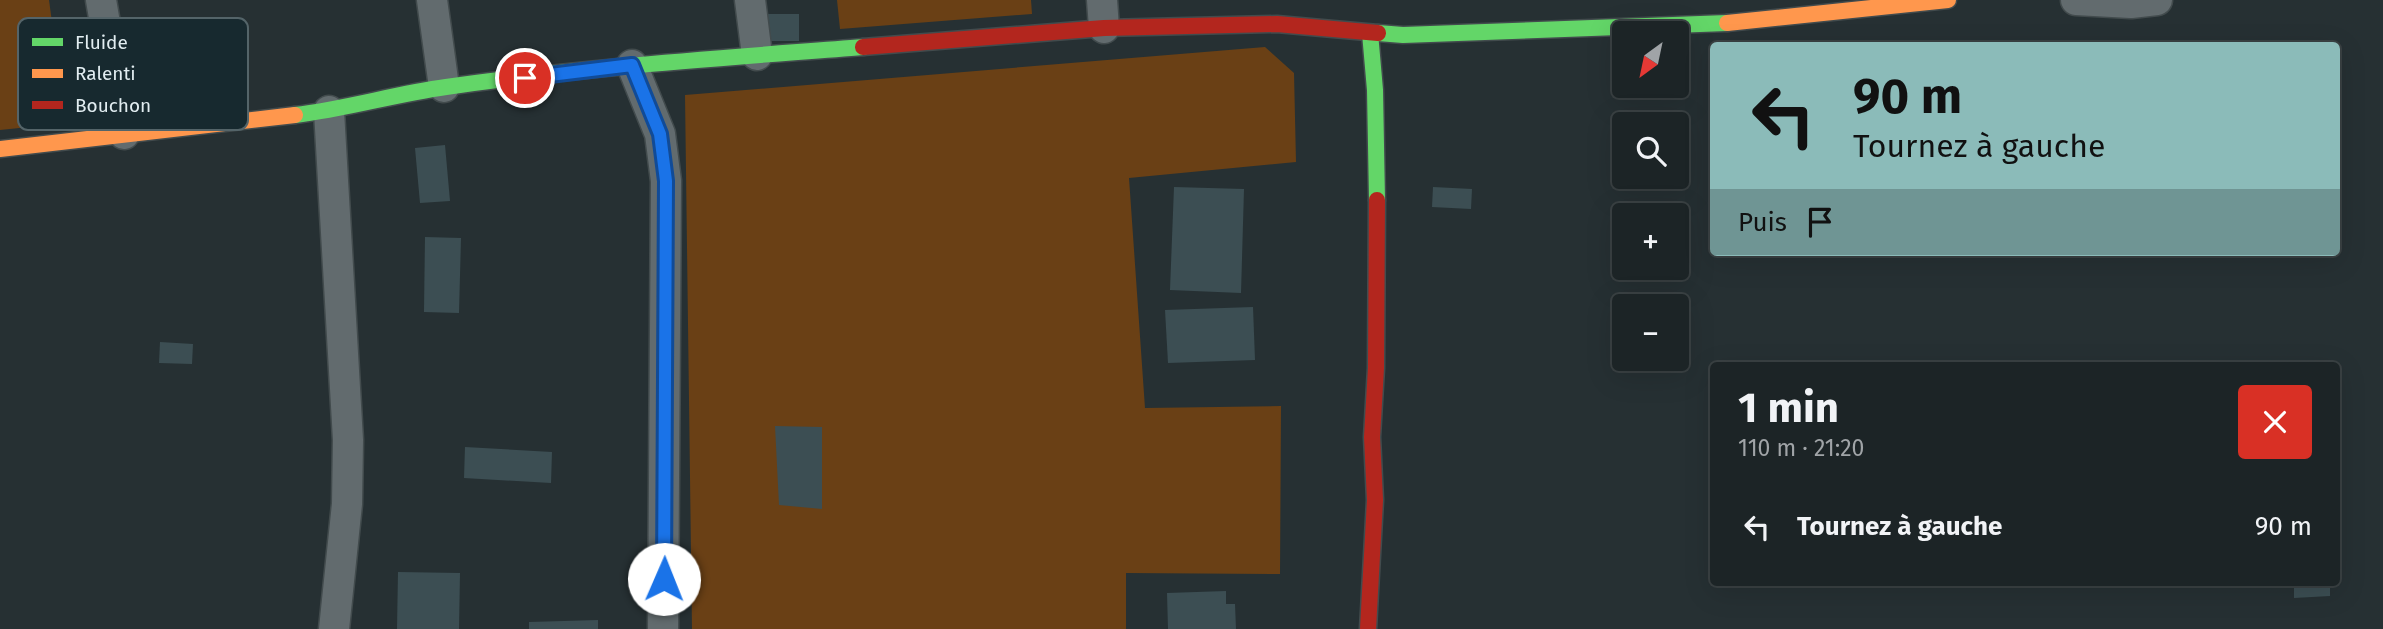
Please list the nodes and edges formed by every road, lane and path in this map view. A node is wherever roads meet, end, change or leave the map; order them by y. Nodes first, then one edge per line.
1 (101, 0) edge
2 (432, 0) edge
3 (750, 0) edge
4 (1948, 0) edge
5 (2076, 0) edge
6 (2157, 0) edge
7 (1103, 14) edge
8 (104, 18) edge
9 (1370, 33) junction
10 (757, 55) junction
11 (632, 65) junction
12 (444, 87) junction
13 (328, 111) junction
14 (248, 120) edge
15 (123, 130) edge
16 (159, 130) edge
17 (124, 134) junction
18 (0, 149) edge
19 (334, 629) edge
20 (663, 629) edge
21 (1368, 629) edge

1 - 8 street
2 - 12 street
3 - 10 street
4 - 9 street
5 - 6 street
7 - 9 street
7 - 10 street
9 - 21 street
10 - 11 street
11 - 12 street
11 - 20 street
12 - 13 street
13 - 14 street
13 - 19 street
15 - 17 street
16 - 17 street
17 - 18 street

